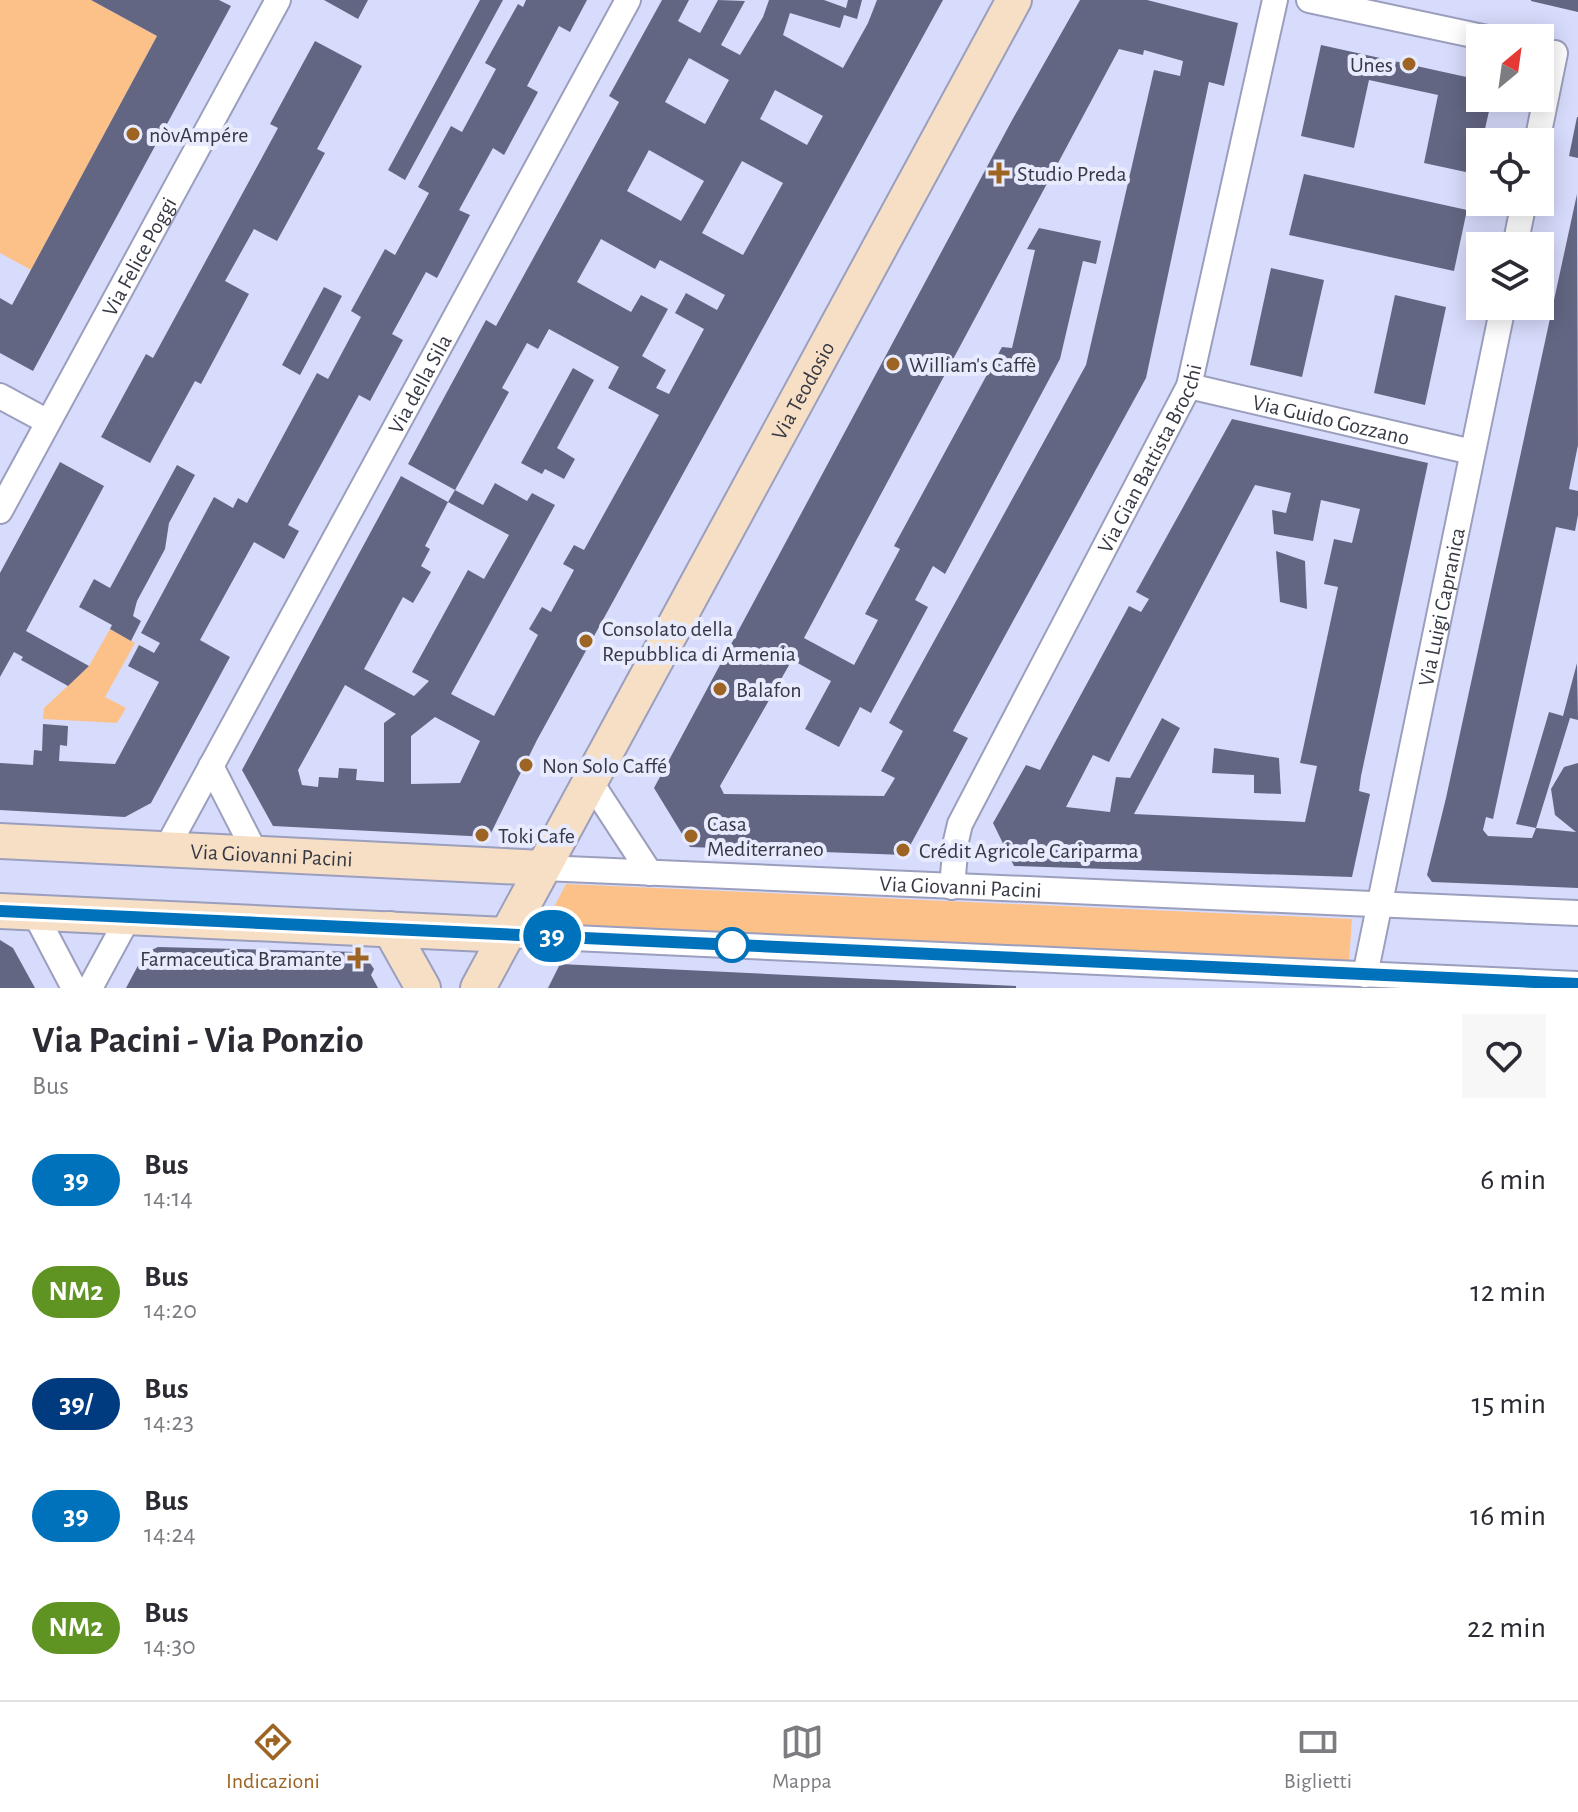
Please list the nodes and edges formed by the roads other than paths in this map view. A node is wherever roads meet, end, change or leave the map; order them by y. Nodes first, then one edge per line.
1 (278, 0) edge
2 (628, 0) edge
3 (1014, 0) edge
4 (1275, 0) edge
5 (1309, 0) edge
6 (1466, 34) edge
7 (1558, 53) edge
8 (1540, 128) edge
9 (1500, 320) edge
10 (1189, 386) junction
11 (0, 396) edge
12 (48, 422) junction
13 (1472, 452) junction
14 (0, 511) edge
15 (211, 766) junction
16 (590, 781) junction
17 (0, 841) edge
18 (165, 851) junction
19 (256, 854) junction
20 (543, 868) junction
21 (650, 873) junction
22 (952, 887) junction
23 (1379, 906) junction
24 (0, 911) edge
25 (34, 912) junction
26 (1578, 913) edge
27 (128, 918) junction
28 (390, 929) junction
29 (506, 935) junction
30 (1365, 975) junction
31 (1578, 984) edge
32 (74, 988) edge
33 (90, 988) edge
34 (423, 988) edge
35 (478, 988) edge

1 - 12 street, Via Felice Poggi
2 - 15 street, Via della Sila
3 - 16 street, Via Teodosio
4 - 10 street, Via Gian Battista Brocchi
5 - 6 street
7 - 8 street
9 - 13 street, Via Luigi Capranica
10 - 13 street, Via Guido Gozzano
10 - 22 street, Via Gian Battista Brocchi
11 - 12 street
12 - 14 street, Via Felice Poggi
13 - 23 street, Via Luigi Capranica
15 - 18 street, Via della Sila
15 - 19 street
16 - 20 street, Via Teodosio
16 - 21 street
17 - 18 street, Via Giovanni Pacini
18 - 19 street, Via Giovanni Pacini
19 - 20 street, Via Giovanni Pacini
20 - 21 street, Via Giovanni Pacini
20 - 29 street
21 - 22 street, Via Giovanni Pacini
22 - 23 street, Via Giovanni Pacini
23 - 26 street, Via Giovanni Pacini
23 - 30 street
24 - 25 street
25 - 27 street
25 - 32 street
27 - 28 street
27 - 33 street
28 - 29 street
28 - 34 street
29 - 30 street
29 - 35 street
30 - 31 street

